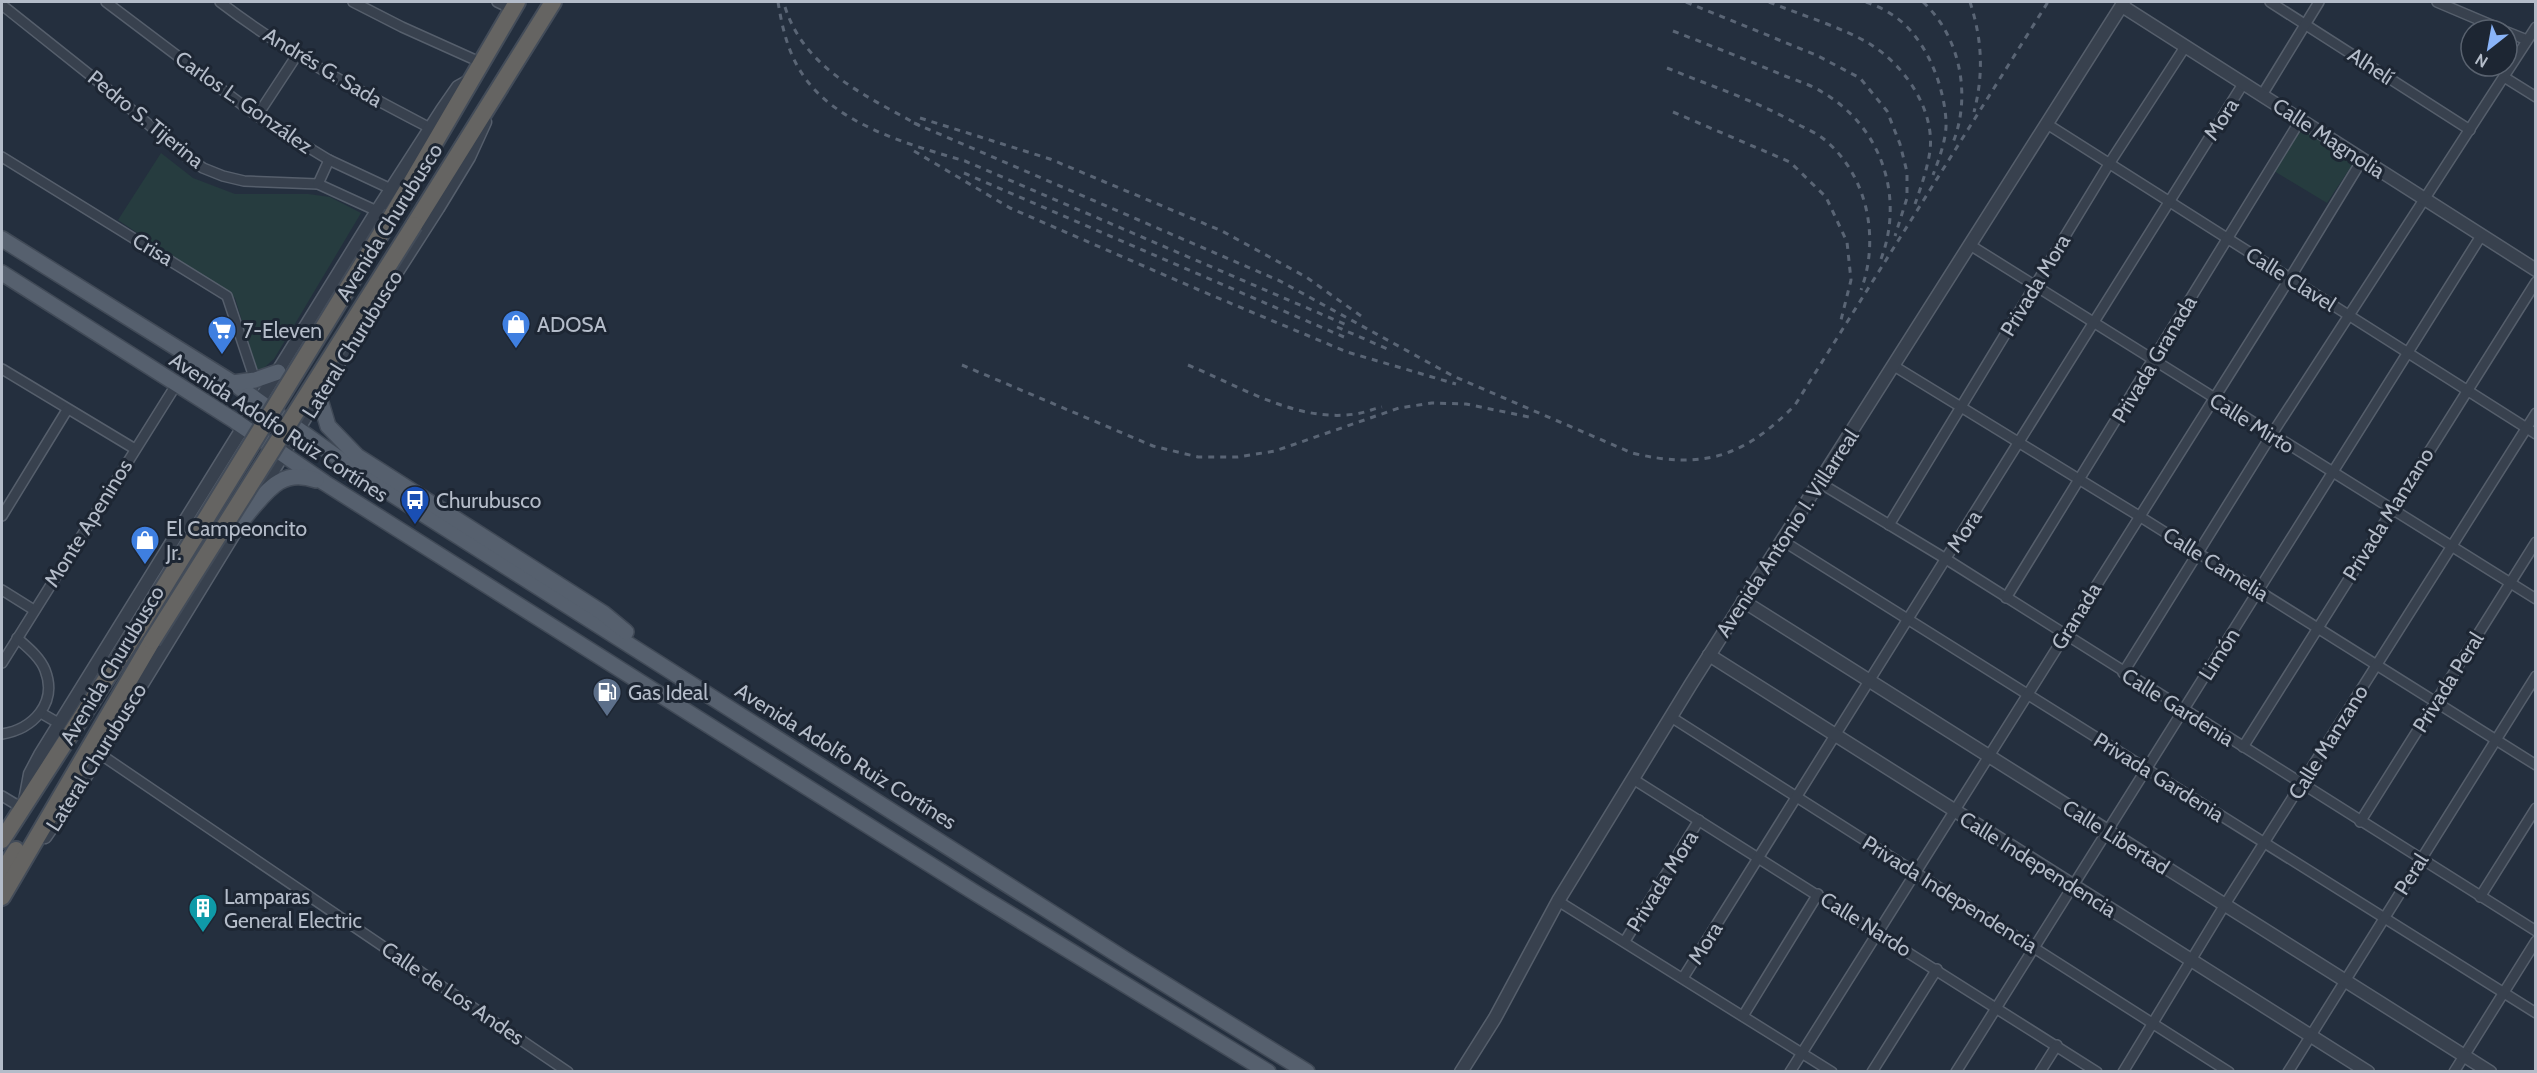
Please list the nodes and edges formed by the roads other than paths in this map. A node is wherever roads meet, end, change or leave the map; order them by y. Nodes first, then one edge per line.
1 (106, 2) edge
2 (353, 2) edge
3 (553, 2) edge
4 (2270, 2) edge
5 (2319, 2) edge
6 (2437, 2) edge
7 (226, 3) edge
8 (509, 4) edge
9 (2123, 4) edge
10 (2, 5) edge
11 (2475, 18) edge
12 (2305, 23) junction
13 (2535, 27) edge
14 (2519, 37) edge
15 (2527, 40) junction
16 (2185, 47) junction
17 (2519, 53) edge
18 (297, 56) junction
19 (482, 63) junction
20 (2503, 78) edge
21 (2507, 78) edge
22 (473, 79) junction
23 (2243, 84) junction
24 (2262, 95) junction
25 (2535, 97) edge
26 (493, 99) junction
27 (258, 116) junction
28 (2301, 119) junction
29 (2047, 124) junction
30 (430, 128) junction
31 (2470, 130) junction
32 (2, 157) edge
33 (329, 160) junction
34 (2362, 160) junction
35 (2109, 164) junction
36 (318, 184) junction
37 (391, 189) junction
38 (2424, 199) junction
39 (2168, 201) junction
40 (385, 213) junction
41 (2481, 236) junction
42 (2, 239) edge
43 (2228, 239) junction
44 (1970, 245) junction
45 (2535, 270) edge
46 (2, 273) edge
47 (2290, 278) junction
48 (2535, 282) edge
49 (2035, 286) junction
50 (2349, 316) junction
51 (2093, 322) junction
52 (2407, 353) junction
53 (2154, 361) junction
54 (1894, 366) junction
55 (2, 370) edge
56 (278, 372) junction
57 (255, 381) junction
58 (233, 383) junction
59 (176, 385) junction
60 (2466, 390) junction
61 (319, 396) junction
62 (2213, 398) junction
63 (260, 401) junction
64 (1961, 406) junction
65 (67, 410) junction
66 (2535, 413) edge
67 (243, 427) junction
68 (2526, 428) junction
69 (299, 429) junction
70 (2272, 434) junction
71 (2535, 434) edge
72 (2020, 443) junction
73 (135, 449) junction
74 (284, 454) junction
75 (224, 459) junction
76 (2332, 472) junction
77 (2081, 480) junction
78 (326, 483) junction
79 (1820, 483) junction
80 (266, 484) junction
81 (204, 492) junction
82 (2391, 509) junction
83 (2, 516) edge
84 (2139, 516) junction
85 (244, 518) junction
86 (1889, 525) junction
87 (1782, 541) junction
88 (2535, 542) edge
89 (2451, 547) junction
90 (2197, 552) junction
91 (1946, 559) junction
92 (2510, 583) junction
93 (2, 590) edge
94 (2259, 591) junction
95 (2006, 598) junction
96 (2535, 599) edge
97 (1743, 601) junction
98 (34, 610) junction
99 (1908, 620) junction
100 (2318, 627) junction
101 (2063, 635) junction
102 (17, 638) junction
103 (1709, 655) junction
104 (2, 663) edge
105 (2377, 664) junction
106 (674, 672) junction
107 (2123, 672) junction
108 (2535, 676) edge
109 (1869, 682) junction
110 (2028, 694) junction
111 (2436, 703) junction
112 (2184, 709) junction
113 (41, 713) junction
114 (1671, 717) junction
115 (60, 724) junction
116 (2, 734) edge
117 (1836, 735) junction
118 (2496, 740) junction
119 (2243, 747) junction
120 (100, 754) junction
121 (1987, 756) junction
122 (81, 760) junction
123 (2535, 765) edge
124 (2146, 769) junction
125 (1633, 779) junction
126 (2302, 784) junction
127 (2, 796) edge
128 (1797, 798) junction
129 (23, 806) junction
130 (2535, 808) edge
131 (1953, 810) junction
132 (1699, 820) junction
133 (2360, 822) junction
134 (2106, 831) junction
135 (2, 840) edge
136 (2264, 844) junction
137 (26, 854) junction
138 (1759, 857) junction
139 (2420, 859) junction
140 (1915, 872) junction
141 (2, 873) edge
142 (2073, 885) junction
143 (1818, 894) junction
144 (2, 897) edge
145 (2480, 897) junction
146 (1558, 901) junction
147 (2224, 906) junction
148 (2383, 919) junction
149 (2535, 931) edge
150 (1878, 933) junction
151 (1625, 941) junction
152 (2535, 941) edge
153 (2034, 947) junction
154 (2191, 960) junction
155 (1937, 969) junction
156 (1683, 978) junction
157 (2344, 981) junction
158 (2503, 993) junction
159 (1997, 1007) junction
160 (2535, 1013) edge
161 (1743, 1016) junction
162 (2152, 1023) junction
163 (2312, 1035) junction
164 (2057, 1045) junction
165 (1801, 1053) junction
166 (2464, 1055) junction
167 (568, 1071) edge
168 (1268, 1071) edge
169 (1307, 1071) edge
170 (1461, 1071) edge
171 (1790, 1071) edge
172 (1832, 1071) edge
173 (1872, 1071) edge
174 (1956, 1071) edge
175 (2040, 1071) edge
176 (2097, 1071) edge
177 (2123, 1071) edge
178 (2229, 1071) edge
179 (2288, 1071) edge
180 (2368, 1071) edge
181 (2454, 1071) edge
182 (2490, 1071) edge

1 - 27 street, Carlos L. González
2 - 19 street
3 - 26 highway, Avenida Churubusco
4 - 12 street, Alhelí
5 - 12 street, Mora
6 - 11 street
7 - 18 street, Andrés G. Sada
8 - 19 highway, Avenida Churubusco
9 - 16 street, Calle Magnolia
9 - 29 street, Avenida Antonio I. Villarreal
10 - 36 street, Pedro S. Tijerina
12 - 24 street, Mora
12 - 31 street, Alhelí
13 - 15 street
14 - 15 street
15 - 17 street
16 - 23 street, Calle Magnolia
16 - 35 street, Privada Mora
18 - 27 street
18 - 30 street, Andrés G. Sada
19 - 22 highway, Avenida Churubusco
20 - 31 street
21 - 25 street
22 - 30 street, Lateral Churubusco
22 - 40 highway, Avenida Churubusco
23 - 24 street, Calle Magnolia
23 - 39 street, Mora
24 - 28 street, Calle Magnolia
26 - 61 street, Lateral Churubusco
26 - 122 highway, Avenida Churubusco, bridge
27 - 33 street, Carlos L. González
28 - 34 street, Calle Magnolia
28 - 43 street, Privada Granada
29 - 35 street, Calle Clavel
29 - 44 street, Avenida Antonio I. Villarreal
30 - 37 street, Lateral Churubusco
31 - 38 street
32 - 57 street, Crisa
33 - 36 street
33 - 37 street, Carlos L. González
34 - 38 street, Calle Magnolia
34 - 47 street, Granada
35 - 39 street, Calle Clavel
35 - 49 street, Privada Mora
36 - 40 street, Pedro S. Tijerina
37 - 40 street, Lateral Churubusco
38 - 41 street, Calle Magnolia
38 - 50 street
39 - 43 street, Calle Clavel
39 - 51 street, Mora
40 - 56 street, Lateral Churubusco
40 - 129 highway, Avenida Churubusco, bridge
41 - 45 street, Calle Magnolia
41 - 52 street, Limón
42 - 58 main road, Avenida Adolfo Ruiz Cortínes
43 - 47 street, Calle Clavel
43 - 53 street, Privada Granada
44 - 49 street, Calle Mirto
44 - 54 street, Avenida Antonio I. Villarreal
46 - 59 main road, Avenida Adolfo Ruiz Cortínes
47 - 50 street, Calle Clavel
47 - 62 street, Granada
48 - 60 street, Privada Manzano
49 - 51 street, Calle Mirto
49 - 64 street, Privada Mora
50 - 52 street, Calle Clavel
50 - 70 street
51 - 53 street, Calle Mirto
51 - 72 street, Mora
52 - 60 street, Calle Clavel
52 - 76 street, Limón
53 - 62 street, Calle Mirto
53 - 77 street, Privada Granada
54 - 64 street, Calle Camelia
54 - 79 street, Avenida Antonio I. Villarreal
55 - 65 street
56 - 57 main road
56 - 63 street, Lateral Churubusco
57 - 58 main road
58 - 63 main road, Avenida Adolfo Ruiz Cortínes
59 - 67 main road, Avenida Adolfo Ruiz Cortínes
59 - 73 street, Monte Apeninos
60 - 68 street, Calle Clavel
60 - 82 street, Privada Manzano
61 - 69 street, Lateral Churubusco
61 - 106 main road
62 - 70 street, Calle Mirto
62 - 84 street, Granada
63 - 67 street, Lateral Churubusco
63 - 69 main road, Avenida Adolfo Ruiz Cortínes
64 - 72 street, Calle Camelia
64 - 86 street, Privada Mora
65 - 73 street
65 - 83 street
66 - 68 street, Calle Manzano
67 - 74 main road, Avenida Adolfo Ruiz Cortínes
67 - 75 street, Lateral Churubusco
68 - 71 street, Calle Clavel
68 - 89 street, Calle Manzano
69 - 74 street, Lateral Churubusco
69 - 106 main road, Avenida Adolfo Ruiz Cortínes
70 - 76 street, Calle Mirto
70 - 90 street
72 - 77 street, Calle Camelia
72 - 91 street, Mora
73 - 98 street, Monte Apeninos
74 - 78 main road, Avenida Adolfo Ruiz Cortínes
74 - 80 street, Lateral Churubusco
75 - 80 street
75 - 81 street, Lateral Churubusco
76 - 82 street, Calle Mirto
76 - 94 street, Limón
77 - 84 street, Calle Camelia
77 - 95 street, Privada Granada
78 - 85 main road
78 - 168 main road, Avenida Adolfo Ruiz Cortínes
79 - 86 street, Calle Gardenia
79 - 87 street, Avenida Antonio I. Villarreal
80 - 85 street, Lateral Churubusco
81 - 85 street
81 - 115 street, Lateral Churubusco
82 - 89 street, Calle Mirto
82 - 100 street, Privada Manzano
84 - 90 street, Calle Camelia
84 - 101 street, Granada
85 - 120 street, Lateral Churubusco
86 - 91 street, Calle Gardenia
87 - 97 street, Avenida Antonio I. Villarreal
87 - 99 street, Privada Gardenia
88 - 92 street, Privada Peral
89 - 92 street, Calle Mirto
89 - 105 street, Calle Manzano
90 - 94 street, Calle Camelia
90 - 107 street
91 - 95 street, Calle Gardenia
91 - 99 street, Mora
92 - 96 street, Calle Mirto
92 - 111 street, Privada Peral
93 - 98 street
94 - 100 street, Calle Camelia
94 - 112 street, Limón
95 - 101 street, Calle Gardenia
97 - 103 street, Avenida Antonio I. Villarreal
97 - 109 street, Calle Libertad
98 - 102 street, Monte Apeninos
99 - 109 street, Mora
99 - 110 street, Privada Gardenia
100 - 105 street, Calle Camelia
100 - 119 street, Privada Manzano
101 - 107 street, Calle Gardenia
101 - 110 street, Granada
102 - 104 street, Monte Apeninos
102 - 113 street
103 - 114 street, Avenida Antonio I. Villarreal
103 - 117 street, Calle Independencia
105 - 111 street, Calle Camelia
105 - 126 street, Calle Manzano
106 - 169 main road, Avenida Adolfo Ruiz Cortínes
107 - 112 street, Calle Gardenia
108 - 118 street, Peral
109 - 117 street, Mora
109 - 121 street, Calle Libertad
110 - 121 street, Granada
110 - 124 street, Privada Gardenia
111 - 118 street, Calle Camelia
111 - 133 street, Privada Peral
112 - 119 street, Calle Gardenia
112 - 124 street, Limón
113 - 115 street
113 - 116 street
114 - 125 street, Avenida Antonio I. Villarreal
114 - 128 street, Privada Independencia
115 - 129 street, Lateral Churubusco
117 - 128 street, Mora
117 - 131 street, Calle Independencia
118 - 123 street, Calle Camelia
118 - 139 street, Peral
119 - 126 street, Calle Gardenia
120 - 137 street, Lateral Churubusco
120 - 167 street, Calle de Los Andes
121 - 131 street, Granada
121 - 134 street, Calle Libertad
122 - 137 highway, Avenida Churubusco
122 - 141 highway
124 - 134 street, Limón
124 - 136 street, Privada Gardenia
125 - 132 street, Calle Nardo
125 - 146 street, Avenida Antonio I. Villarreal
126 - 133 street, Calle Gardenia
126 - 136 street, Calle Manzano
127 - 129 street
128 - 138 street, Mora
128 - 140 street, Privada Independencia
129 - 135 highway, Avenida Churubusco
130 - 145 street
131 - 140 street, Granada
131 - 142 street, Calle Independencia
132 - 138 street, Calle Nardo
132 - 151 street, Privada Mora
133 - 139 street, Calle Gardenia
134 - 142 street, Limón
134 - 147 street, Calle Libertad
136 - 147 street, Calle Manzano
136 - 148 street, Privada Gardenia
137 - 144 highway, Avenida Churubusco
138 - 143 street, Calle Nardo
138 - 156 street, Mora
139 - 145 street, Calle Gardenia
139 - 148 street, Peral
140 - 150 street, Granada
140 - 153 street, Privada Independencia
142 - 153 street, Limón
142 - 154 street, Calle Independencia
143 - 150 street, Calle Nardo
143 - 161 street
145 - 149 street, Calle Gardenia
146 - 151 street
146 - 170 street, Avenida Antonio I. Villarreal
147 - 154 street, Calle Manzano
147 - 157 street, Calle Libertad
148 - 157 street, Peral
148 - 158 street, Privada Gardenia
150 - 155 street, Calle Nardo
150 - 165 street, Granada
151 - 156 street
152 - 158 street
153 - 159 street, Limón
153 - 162 street, Privada Independencia
154 - 162 street, Calle Manzano
154 - 163 street, Calle Independencia
155 - 159 street, Calle Nardo
155 - 173 street
156 - 161 street
157 - 163 street, Peral
157 - 166 street, Calle Libertad
158 - 160 street, Privada Gardenia
158 - 166 street
159 - 164 street, Calle Nardo
159 - 174 street, Limón
161 - 165 street
162 - 177 street, Calle Manzano
162 - 178 street, Privada Independencia
163 - 179 street, Peral
163 - 180 street, Calle Independencia
164 - 175 street
164 - 176 street, Calle Nardo
165 - 171 street, Granada
165 - 172 street
166 - 181 street
166 - 182 street, Calle Libertad

